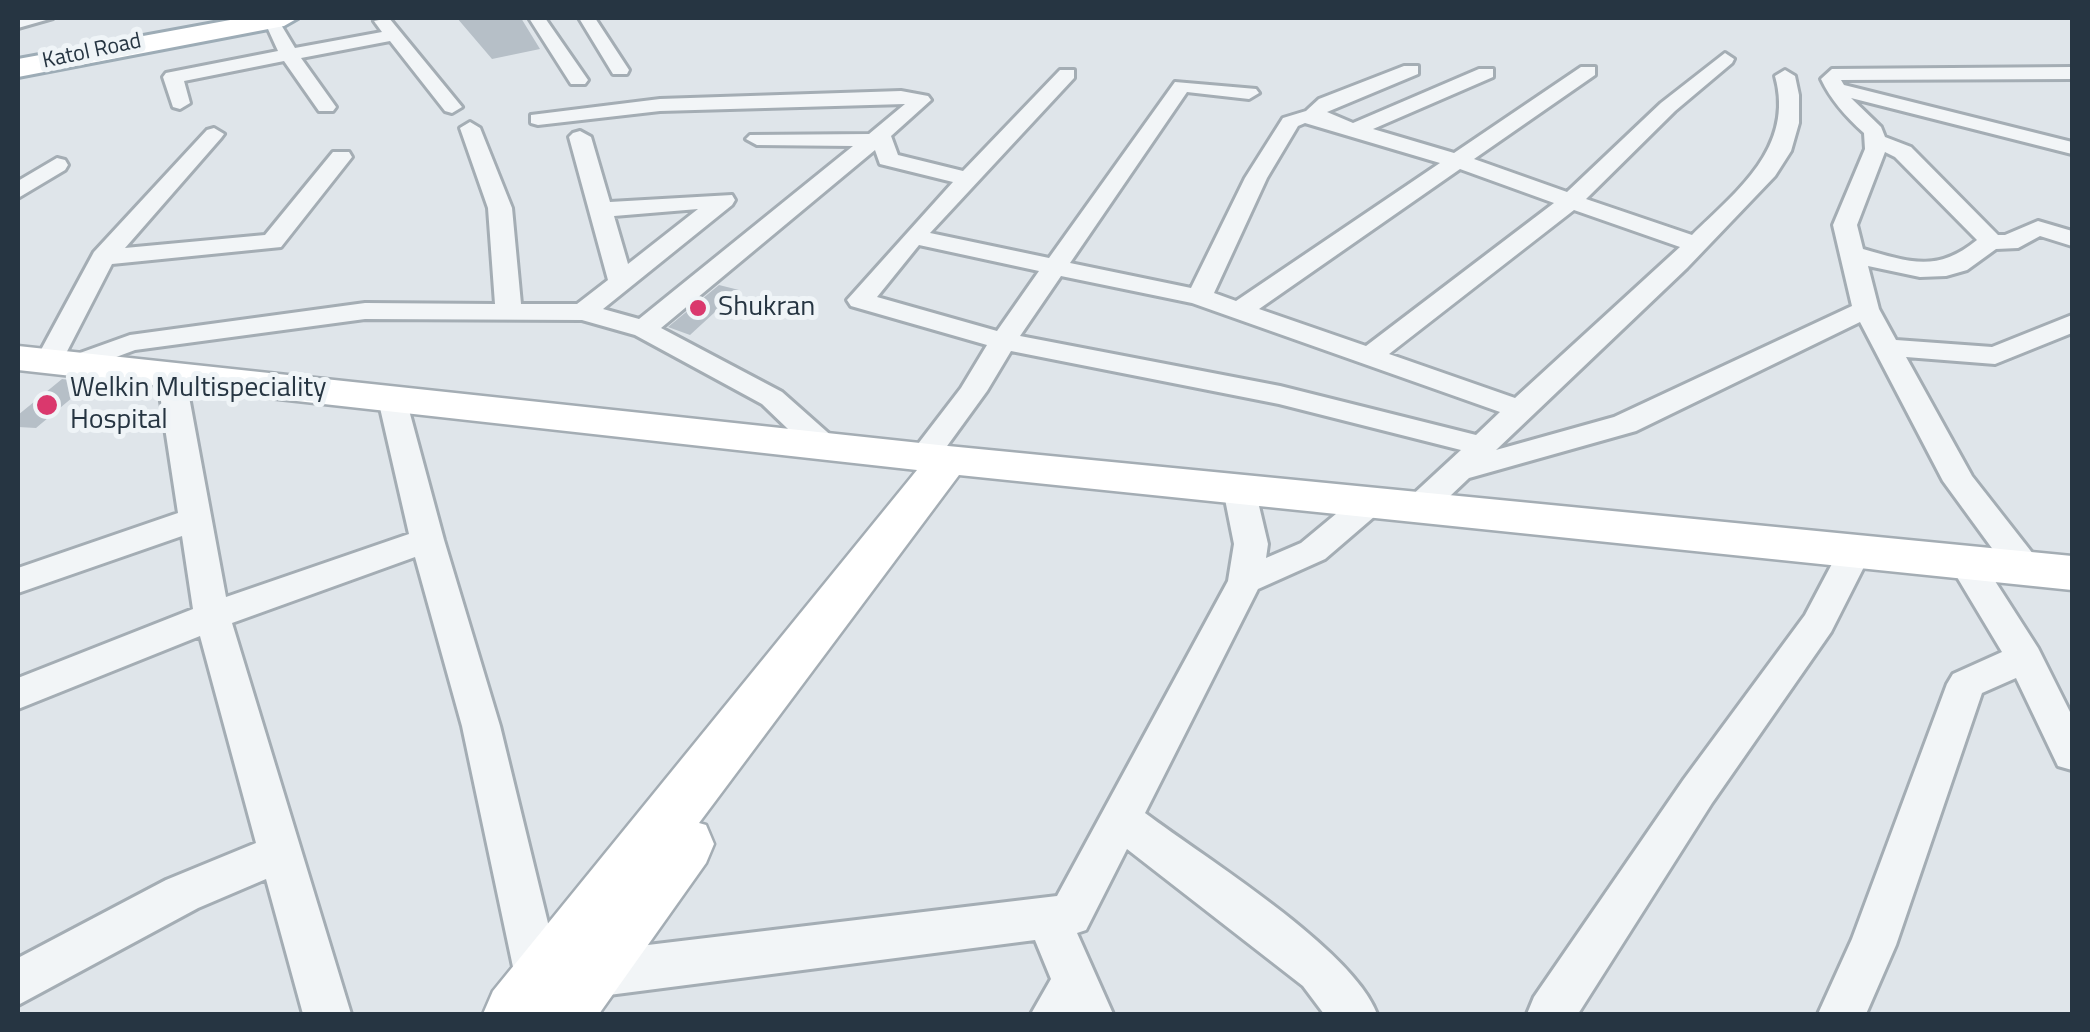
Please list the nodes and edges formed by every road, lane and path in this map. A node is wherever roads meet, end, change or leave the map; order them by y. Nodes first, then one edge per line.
1 (44, 18) edge
2 (381, 18) edge
3 (538, 18) edge
4 (587, 18) edge
5 (244, 20) edge
6 (18, 23) edge
7 (394, 36) junction
8 (156, 40) junction
9 (289, 55) junction
10 (1725, 59) dead end
11 (18, 64) edge
12 (620, 70) dead end
13 (1411, 70) dead end
14 (1588, 71) dead end
15 (1486, 73) dead end
16 (2072, 73) edge
17 (1067, 74) dead end
18 (1785, 76) dead end
19 (173, 77) junction
20 (578, 80) dead end
21 (1834, 88) junction
22 (1248, 93) dead end
23 (180, 103) dead end
24 (326, 107) dead end
25 (452, 107) dead end
26 (538, 119) dead end
27 (1319, 119) junction
28 (470, 128) dead end
29 (1354, 130) junction
30 (214, 134) dead end
31 (580, 137) dead end
32 (878, 138) junction
33 (757, 139) dead end
34 (1875, 140) junction
35 (2072, 148) edge
36 (341, 157) dead end
37 (1458, 160) junction
38 (57, 165) dead end
39 (968, 178) junction
40 (18, 192) edge
41 (1570, 202) junction
42 (603, 210) junction
43 (913, 237) junction
44 (2072, 239) edge
45 (1991, 241) junction
46 (1696, 245) junction
47 (1854, 254) junction
48 (103, 257) junction
49 (1054, 267) junction
50 (621, 282) junction
51 (1199, 297) junction
52 (1242, 309) junction
53 (1866, 310) junction
54 (509, 312) junction
55 (584, 312) junction
56 (2072, 323) edge
57 (644, 329) junction
58 (1003, 341) junction
59 (1885, 347) junction
60 (1370, 356) junction
61 (48, 361) edge
62 (171, 374) junction
63 (392, 399) junction
64 (1518, 409) junction
65 (824, 446) junction
66 (1482, 446) junction
67 (947, 459) junction
68 (1458, 470) junction
69 (1239, 489) junction
70 (1371, 502) junction
71 (1419, 507) junction
72 (196, 519) junction
73 (427, 540) junction
74 (1855, 551) junction
75 (1965, 562) junction
76 (2025, 568) junction
77 (2072, 573) edge
78 (18, 581) edge
79 (1245, 581) junction
80 (212, 616) junction
81 (2026, 658) junction
82 (18, 694) edge
83 (2072, 754) edge
84 (1120, 819) junction
85 (280, 853) junction
86 (1048, 919) junction
87 (18, 982) edge
88 (551, 996) edge
89 (1073, 1004) edge
90 (327, 1014) edge
91 (1353, 1014) edge
92 (1551, 1014) edge
93 (1842, 1014) edge

1 - 6 street
2 - 7 street
3 - 20 street
4 - 12 street
5 - 8 main road, Katol Road
5 - 9 street
5 - 11 main road, Katol Road
7 - 9 street
7 - 25 street
8 - 11 main road, Katol Road
8 - 19 street
9 - 19 street
9 - 24 street
10 - 41 street
13 - 27 street
14 - 37 street
15 - 29 street
16 - 21 street
17 - 39 street
18 - 46 street
19 - 23 street
21 - 34 street
21 - 35 street
22 - 49 street
26 - 32 street
27 - 29 street
27 - 51 street
28 - 54 street
29 - 37 street
30 - 48 street
31 - 42 street
32 - 33 street
32 - 39 street
32 - 57 street
34 - 45 street
34 - 47 street
36 - 48 street
37 - 41 street
37 - 52 street
38 - 40 street
39 - 43 street
41 - 46 street
41 - 60 street
42 - 50 street
42 - 50 street
43 - 49 street
43 - 58 street
44 - 45 street
45 - 47 street
46 - 64 street
47 - 53 street
48 - 61 street
49 - 51 street
49 - 58 street
50 - 55 street
51 - 52 street
52 - 60 street
53 - 59 street
53 - 68 street
54 - 55 street
54 - 61 street
55 - 57 street
56 - 59 street
57 - 65 street
58 - 66 street
58 - 67 street
59 - 76 street
60 - 64 street
61 - 62 street
62 - 63 street
62 - 72 street
63 - 65 street
63 - 73 street
64 - 66 street
65 - 67 street
66 - 68 street
67 - 69 street
67 - 88 street
68 - 71 street
69 - 70 street
69 - 79 street
70 - 71 street
70 - 79 street
71 - 74 street
72 - 78 street
72 - 80 street
73 - 80 street
73 - 88 street
74 - 75 street
74 - 92 street
75 - 76 street
75 - 81 street
76 - 77 street
79 - 84 street
80 - 82 street
80 - 85 street
81 - 83 street
81 - 93 street
84 - 86 street
84 - 91 street
85 - 87 street
85 - 90 street
86 - 88 street
86 - 89 street

